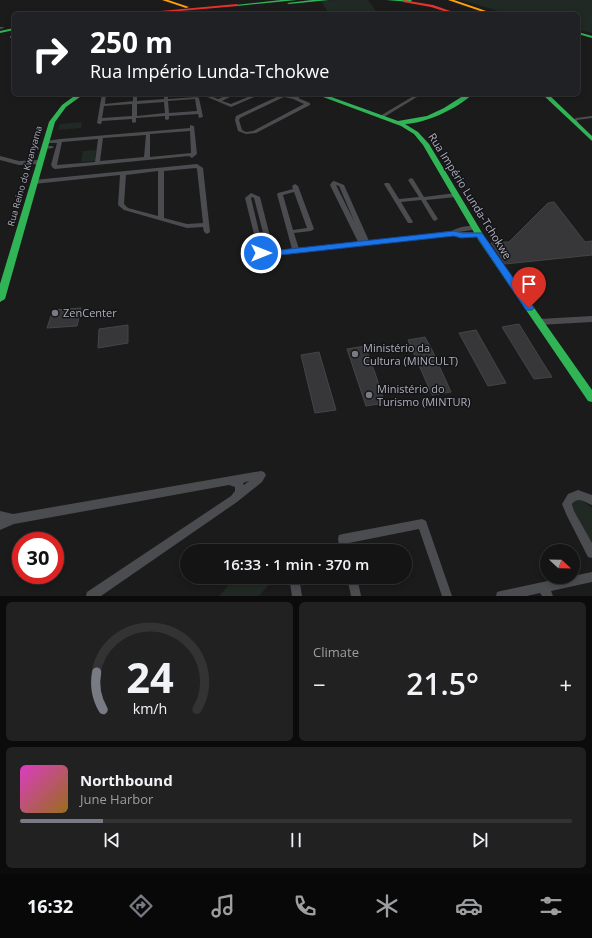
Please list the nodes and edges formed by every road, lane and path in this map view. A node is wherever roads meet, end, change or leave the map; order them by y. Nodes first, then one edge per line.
1 (164, 0) edge
2 (295, 0) edge
3 (325, 0) edge
4 (388, 0) edge
5 (434, 0) edge
6 (450, 0) edge
7 (404, 1) junction
8 (230, 7) junction
9 (184, 9) junction
10 (465, 10) edge
11 (152, 12) edge
12 (173, 12) edge
13 (200, 12) edge
14 (451, 12) edge
15 (479, 12) edge
16 (12, 27) edge
17 (1, 30) edge
18 (580, 33) edge
19 (12, 34) edge
20 (592, 36) edge
21 (77, 96) edge
22 (104, 96) edge
23 (135, 96) edge
24 (166, 96) edge
25 (207, 96) edge
26 (229, 96) edge
27 (253, 96) edge
28 (299, 96) edge
29 (324, 96) edge
30 (417, 96) edge
31 (467, 96) edge
32 (547, 96) edge
33 (294, 98) junction
34 (166, 100) junction
35 (218, 101) junction
36 (134, 103) junction
37 (103, 105) junction
38 (166, 116) junction
39 (436, 116) junction
40 (592, 117) edge
41 (385, 118) junction
42 (134, 119) junction
43 (576, 124) junction
44 (148, 133) junction
45 (101, 137) junction
46 (592, 139) edge
47 (53, 144) junction
48 (426, 144) junction
49 (0, 158) edge
50 (148, 158) junction
51 (35, 160) junction
52 (14, 161) junction
53 (97, 163) junction
54 (161, 170) junction
55 (123, 174) junction
56 (411, 180) dead end
57 (34, 182) junction
58 (387, 184) dead end
59 (456, 195) junction
60 (422, 198) junction
61 (398, 201) junction
62 (161, 219) junction
63 (434, 219) dead end
64 (410, 222) dead end
65 (206, 225) junction
66 (477, 231) junction
67 (207, 232) dead end
68 (291, 232) junction
69 (365, 243) junction
70 (296, 251) junction
71 (271, 254) junction
72 (0, 299) edge
73 (592, 319) edge
74 (539, 322) junction
75 (592, 398) edge
76 (228, 481) junction
77 (234, 499) junction
78 (592, 500) edge
79 (0, 516) edge
80 (13, 519) junction
81 (0, 525) edge
82 (344, 544) edge
83 (592, 553) edge
84 (592, 577) edge
85 (295, 584) edge
86 (353, 584) edge
87 (545, 592) edge
88 (91, 596) edge
89 (297, 596) edge
90 (356, 596) edge
91 (447, 596) edge
92 (501, 596) edge

1 - 9 street
2 - 8 street
3 - 8 street
4 - 7 street
5 - 7 street
6 - 10 street
7 - 14 street
8 - 13 street
9 - 11 street
9 - 12 street
9 - 13 street
10 - 15 street
16 - 17 street
17 - 19 street
18 - 20 street
21 - 47 street, Rua Reino do Kwanyama
22 - 37 street
23 - 36 street
24 - 34 street
25 - 35 street
26 - 35 street
27 - 35 street
28 - 33 street
29 - 41 street, Rua Império Lunda-Tchokwe
30 - 41 street
31 - 39 street
32 - 43 street
33 - 33 street
34 - 36 street
34 - 38 street
34 - 38 street
36 - 37 street
36 - 42 street
37 - 42 street
38 - 42 street
39 - 41 street
39 - 48 street
40 - 43 street
41 - 48 street, Rua Império Lunda-Tchokwe
43 - 46 street
44 - 45 street
44 - 50 street
44 - 50 street
45 - 47 street
45 - 53 street
47 - 51 street, Rua Reino do Kwanyama
47 - 53 street
48 - 59 street, Rua Império Lunda-Tchokwe
49 - 52 street
50 - 53 street
51 - 52 street
51 - 52 street
51 - 57 street, Rua Reino do Kwanyama
54 - 55 street
54 - 62 street
54 - 65 street
55 - 57 street
55 - 62 street
56 - 60 street
57 - 72 street, Rua Reino do Kwanyama
58 - 61 street
59 - 60 street
59 - 66 street, Rua Império Lunda-Tchokwe
60 - 61 street
60 - 63 street
61 - 64 street
62 - 65 street
65 - 67 street
66 - 69 street
66 - 74 street, Rua Império Lunda-Tchokwe
68 - 68 street
68 - 70 street
69 - 69 street
69 - 70 street
70 - 71 street
71 - 71 street
73 - 74 street
74 - 75 street, Rua Império Lunda-Tchokwe
76 - 77 street
76 - 77 street
76 - 80 street
77 - 88 street
78 - 83 street
79 - 80 street
80 - 81 street
82 - 91 street
84 - 87 street
85 - 89 street
86 - 90 street
87 - 92 street

